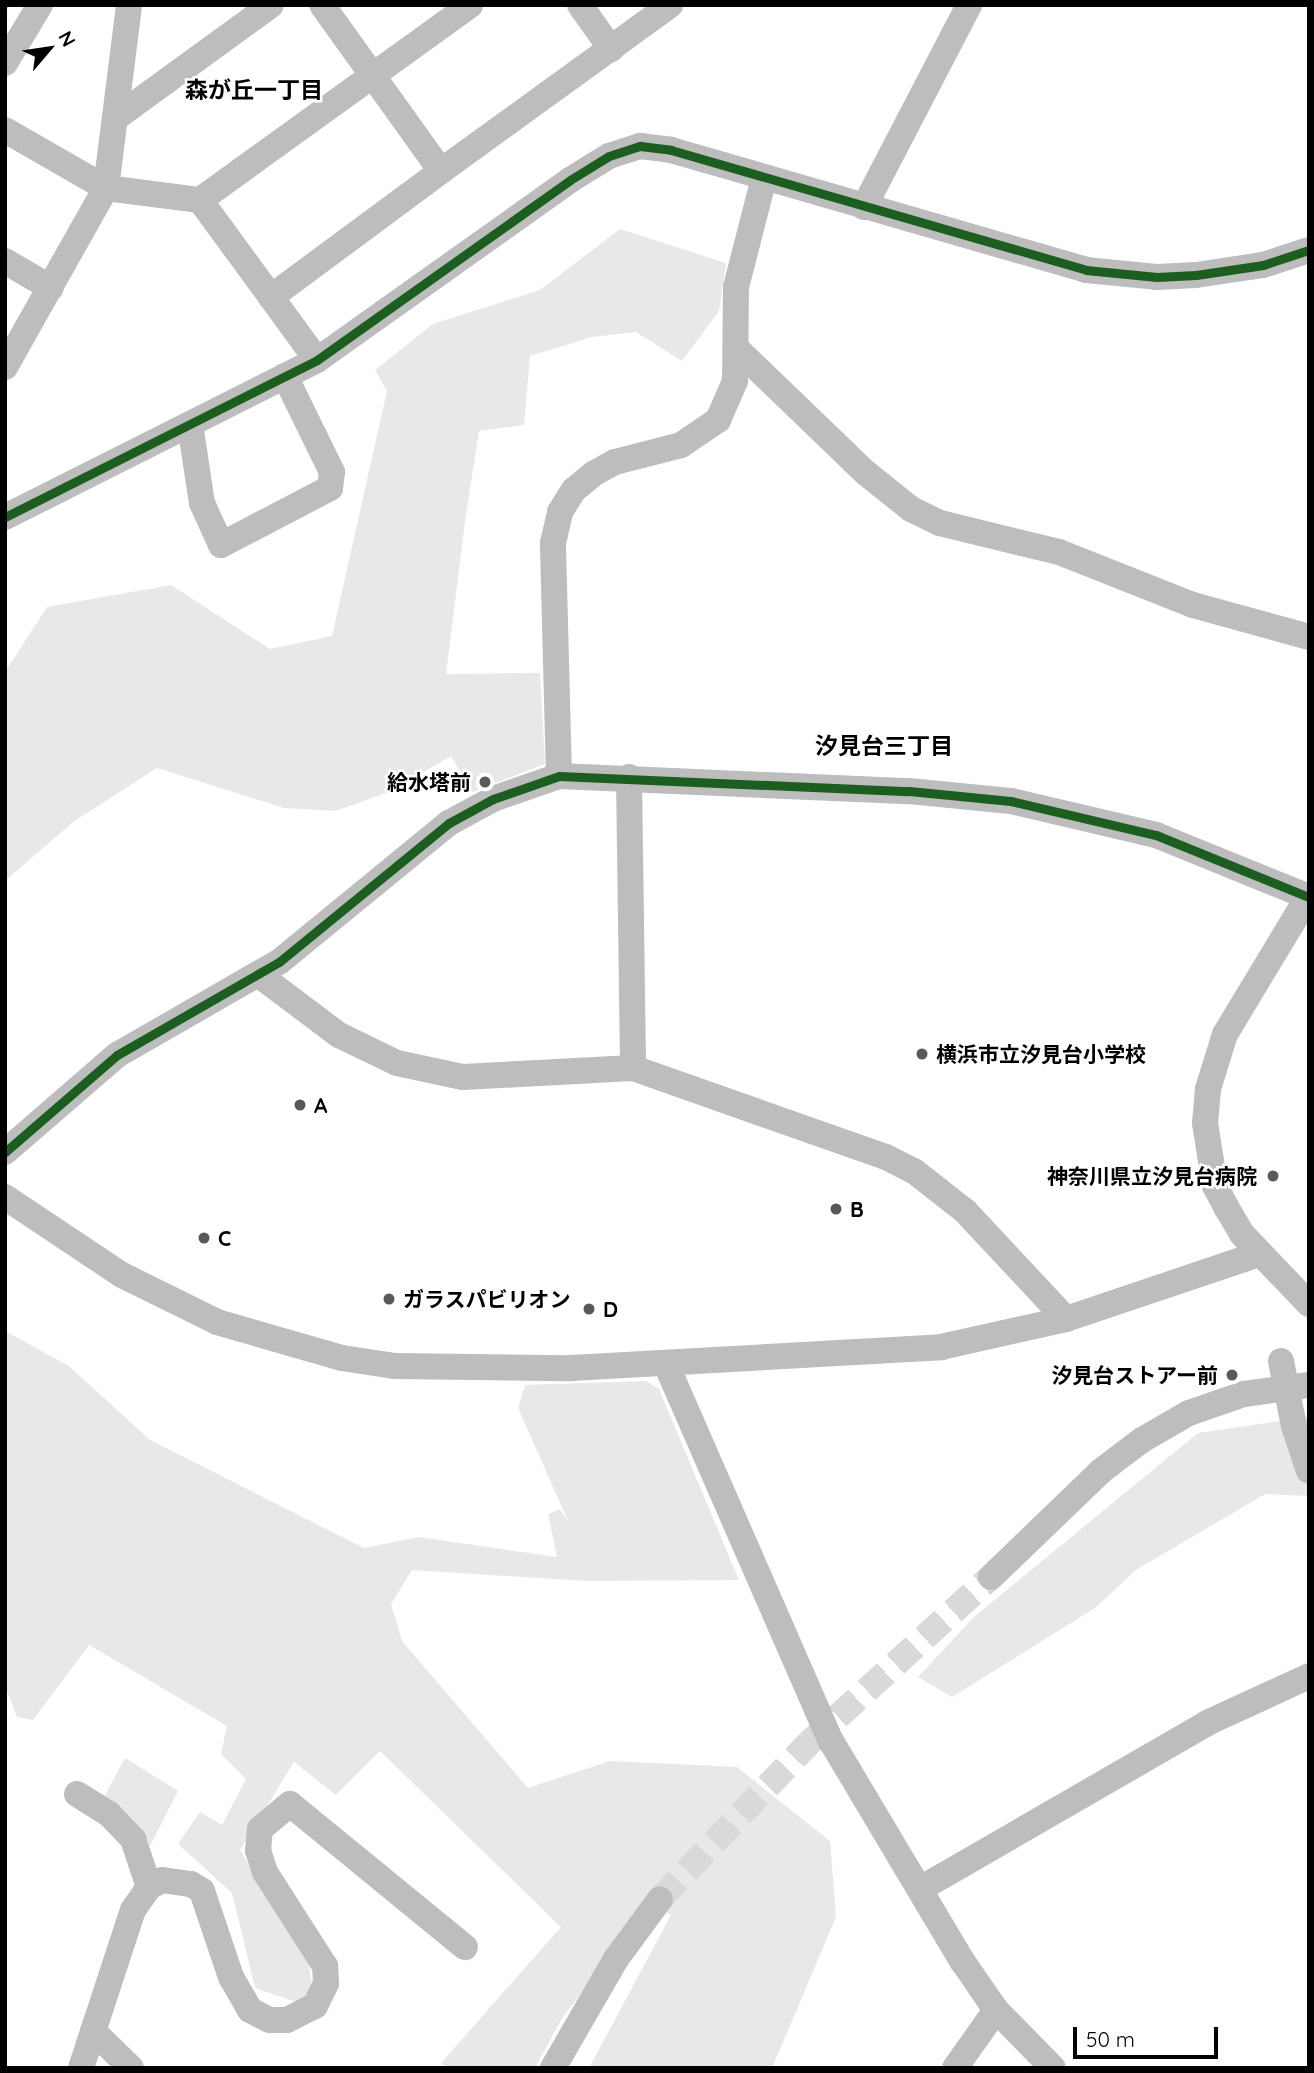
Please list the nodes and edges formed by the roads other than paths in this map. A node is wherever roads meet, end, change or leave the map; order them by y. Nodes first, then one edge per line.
1 (40, 5) edge
2 (129, 5) edge
3 (271, 5) edge
4 (322, 5) edge
5 (470, 5) edge
6 (580, 5) edge
7 (670, 5) edge
8 (970, 5) edge
9 (611, 49) junction
10 (5, 63) edge
11 (372, 75) junction
12 (117, 117) junction
13 (5, 130) edge
14 (442, 171) junction
15 (764, 178) junction
16 (106, 188) junction
17 (200, 200) junction
18 (864, 207) junction
19 (1309, 250) edge
20 (5, 261) edge
21 (51, 288) junction
22 (271, 297) junction
23 (736, 348) junction
24 (317, 360) junction
25 (5, 366) edge
26 (285, 376) junction
27 (190, 424) junction
28 (5, 517) edge
29 (1309, 637) edge
30 (559, 776) junction
31 (629, 777) junction
32 (1308, 896) edge
33 (259, 975) junction
34 (633, 1068) junction
35 (5, 1152) edge
36 (5, 1197) edge
37 (1259, 1254) junction
38 (1309, 1304) edge
39 (1066, 1320) junction
40 (1281, 1361) dead end
41 (666, 1364) junction
42 (1309, 1385) edge
43 (1309, 1471) edge
44 (991, 1577) tunnel mouth
45 (1309, 1676) edge
46 (77, 1794) dead end
47 (149, 1887) junction
48 (920, 1889) junction
49 (660, 1899) tunnel mouth
50 (465, 1947) dead end
51 (996, 2010) junction
52 (93, 2031) junction
53 (81, 2068) edge
54 (131, 2068) edge
55 (553, 2068) edge
56 (956, 2068) edge
57 (1054, 2068) edge

1 - 10 street
2 - 12 street
3 - 12 street
4 - 11 street
5 - 11 street
6 - 9 street
7 - 9 street
8 - 18 street
9 - 14 street
11 - 14 street
11 - 17 street
12 - 16 street
13 - 16 street
14 - 22 street
15 - 18 street
15 - 23 street
15 - 24 street
16 - 17 street
16 - 21 street
17 - 22 street
18 - 19 street
20 - 21 street
21 - 25 street
22 - 24 street
23 - 29 street
23 - 30 street
24 - 26 street
26 - 27 street
26 - 27 street
27 - 28 street
30 - 31 street
30 - 33 street
31 - 32 street
31 - 34 street
32 - 37 street
33 - 34 street
33 - 35 street
34 - 39 street
36 - 41 street
37 - 38 street
37 - 39 street
39 - 41 street
40 - 43 street, bridge
41 - 48 street
42 - 44 street
45 - 48 street
46 - 47 street
47 - 50 street
47 - 52 street
48 - 51 street
49 - 55 street
51 - 56 street
51 - 57 street
52 - 53 street
52 - 54 street

